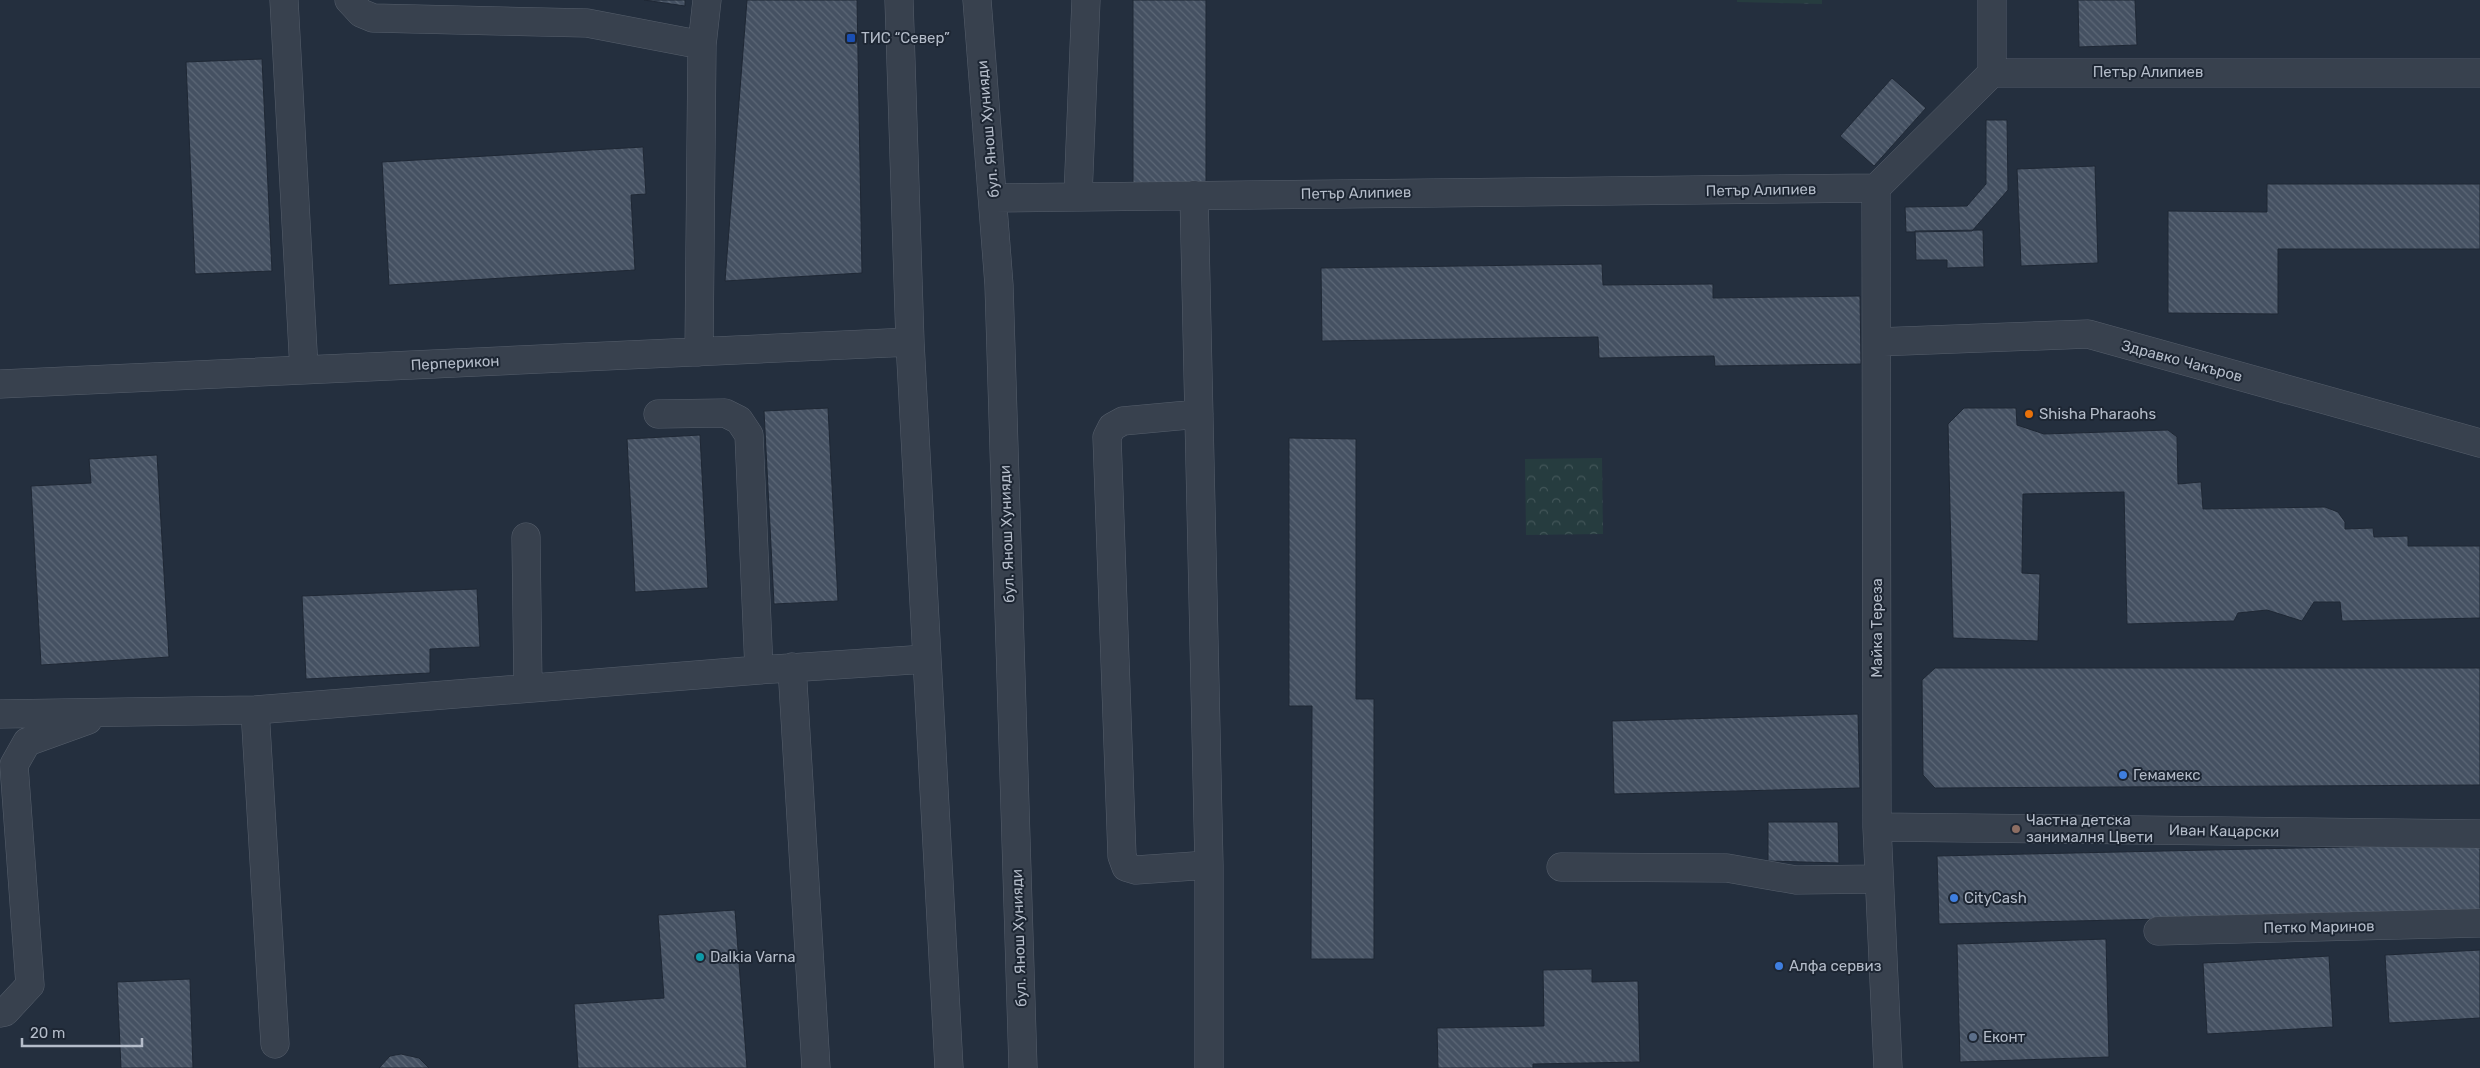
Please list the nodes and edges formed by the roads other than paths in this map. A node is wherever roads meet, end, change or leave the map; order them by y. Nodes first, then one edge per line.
1 (284, 0) edge
2 (349, 0) edge
3 (707, 0) edge
4 (899, 0) edge
5 (977, 0) edge
6 (1086, 0) edge
7 (1992, 0) edge
8 (702, 46) junction
9 (1992, 73) junction
10 (2480, 73) edge
11 (1876, 188) junction
12 (1194, 194) junction
13 (1078, 196) junction
14 (994, 198) junction
15 (910, 342) junction
16 (1877, 342) junction
17 (699, 352) junction
18 (304, 370) junction
19 (0, 384) edge
20 (658, 414) dead end
21 (1200, 414) junction
22 (2480, 443) edge
23 (526, 537) dead end
24 (927, 659) junction
25 (792, 668) junction
26 (759, 670) junction
27 (528, 688) junction
28 (255, 710) junction
29 (111, 712) junction
30 (0, 714) edge
31 (1877, 827) junction
32 (2480, 834) edge
33 (1209, 866) junction
34 (1561, 867) dead end
35 (1879, 879) junction
36 (2480, 923) edge
37 (2158, 931) dead end
38 (0, 1013) edge
39 (275, 1044) dead end
40 (1206, 1067) edge
41 (816, 1068) edge
42 (949, 1068) edge
43 (1023, 1068) edge
44 (1888, 1068) edge

1 - 18 street
2 - 8 street
3 - 8 street
4 - 15 street
5 - 14 street, бул. Янош Хунияди
6 - 13 street
7 - 9 street
8 - 17 street
9 - 10 street, Петър Алипиев
9 - 11 street
11 - 12 street, Петър Алипиев
11 - 16 street, Майка Тереза
12 - 13 street, Петър Алипиев
12 - 21 street
13 - 14 street, Петър Алипиев
14 - 43 street, бул. Янош Хунияди
15 - 17 street, Перперикон
15 - 24 street
16 - 22 street, Здравко Чакъров
16 - 31 street, Майка Тереза
17 - 18 street, Перперикон
18 - 19 street, Перперикон
20 - 26 street
21 - 33 street
21 - 33 street
23 - 27 street
24 - 25 street
24 - 42 street
25 - 26 street
25 - 41 street
26 - 27 street
27 - 28 street
28 - 29 street
28 - 39 street
29 - 30 street
29 - 38 street
31 - 32 street, Иван Кацарски
31 - 35 street, Майка Тереза
33 - 40 street
34 - 35 street
35 - 44 street, Майка Тереза
36 - 37 street, Петко Маринов

